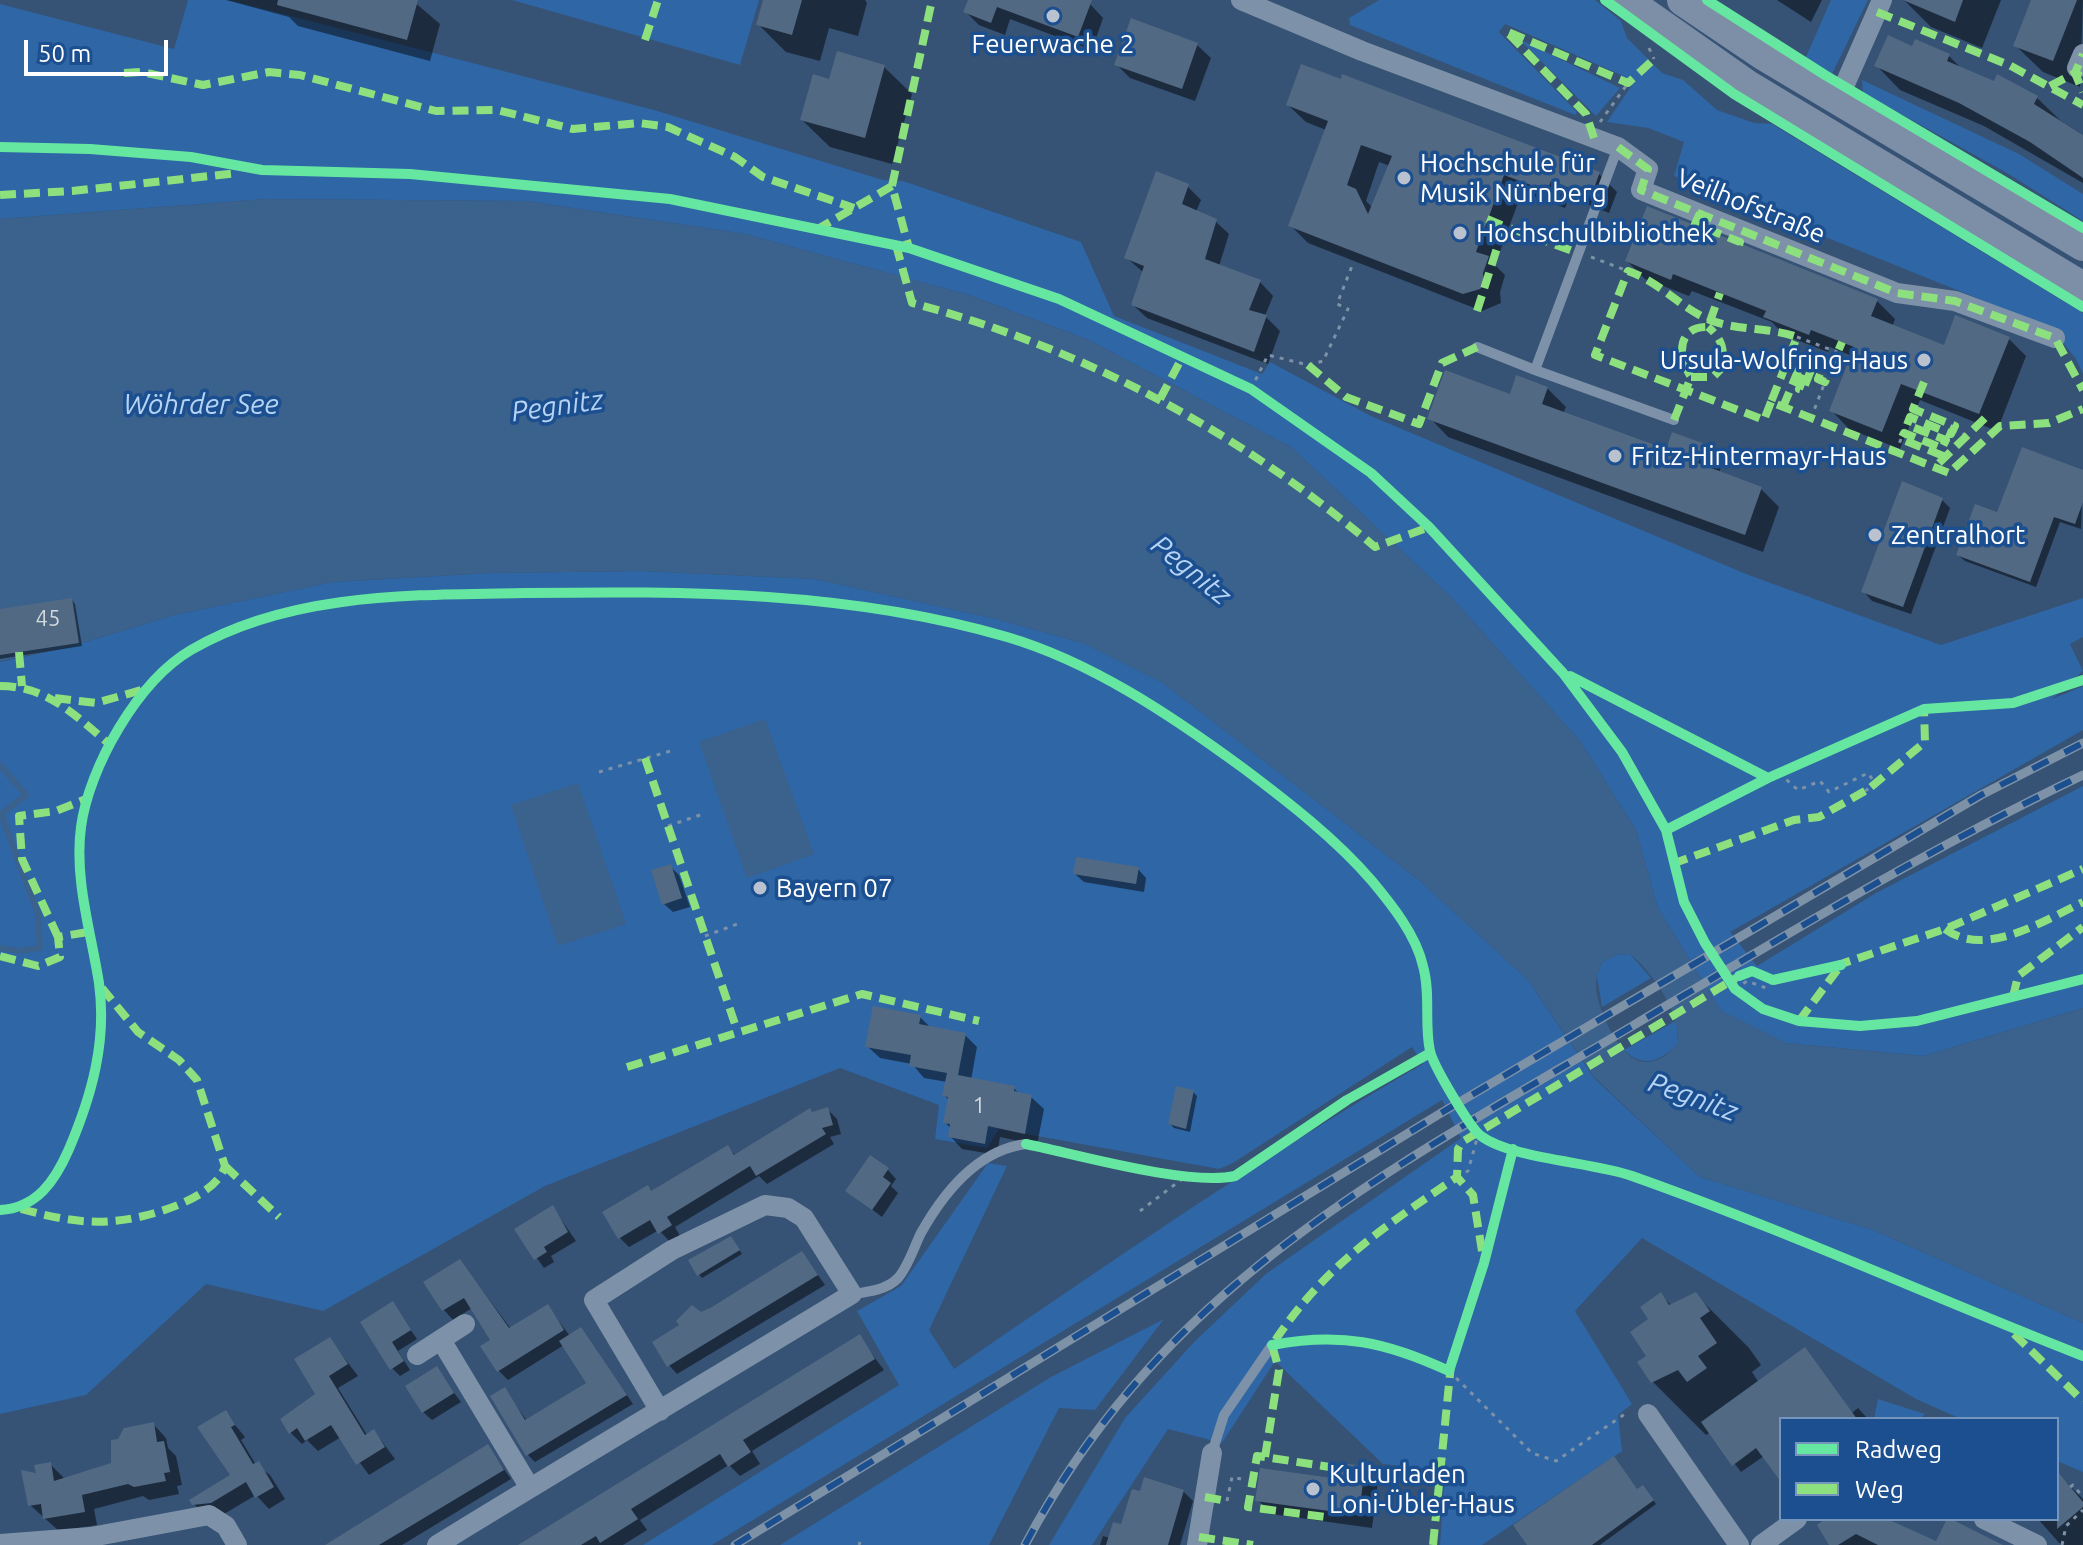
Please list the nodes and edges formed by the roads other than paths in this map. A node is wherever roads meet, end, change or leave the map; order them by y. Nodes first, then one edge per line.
1 (1241, 0) edge
2 (1625, 0) edge
3 (1683, 0) edge
4 (1882, 0) edge
5 (1838, 100) junction
6 (1618, 147) junction
7 (2083, 245) edge
8 (2083, 288) edge
9 (2055, 338) dead end
10 (1477, 347) dead end
11 (1535, 370) junction
12 (1674, 420) dead end
13 (1026, 1144) dead end
14 (852, 1294) junction
15 (465, 1324) dead end
16 (441, 1340) junction
17 (1272, 1345) dead end
18 (417, 1355) dead end
19 (660, 1411) junction
20 (1648, 1414) road end
21 (1212, 1453) joint
22 (530, 1488) junction
23 (1794, 1521) edge
24 (1988, 1521) edge
25 (0, 1544) edge
26 (237, 1545) edge
27 (437, 1545) edge
28 (1197, 1545) edge
29 (1739, 1545) edge
30 (1761, 1545) edge
31 (2037, 1545) edge

1 - 6 street, Veilhofstraße
2 - 8 main road
3 - 5 main road
4 - 5 street
5 - 7 main road
6 - 9 street, Veilhofstraße
6 - 11 lane
10 - 11 lane
11 - 12 lane
13 - 14 lane
14 - 19 street
14 - 19 street
15 - 16 street
16 - 18 street
16 - 22 street
17 - 21 lane
19 - 22 street
20 - 29 street
21 - 28 street
22 - 27 street
23 - 30 street
24 - 31 street
25 - 26 street

